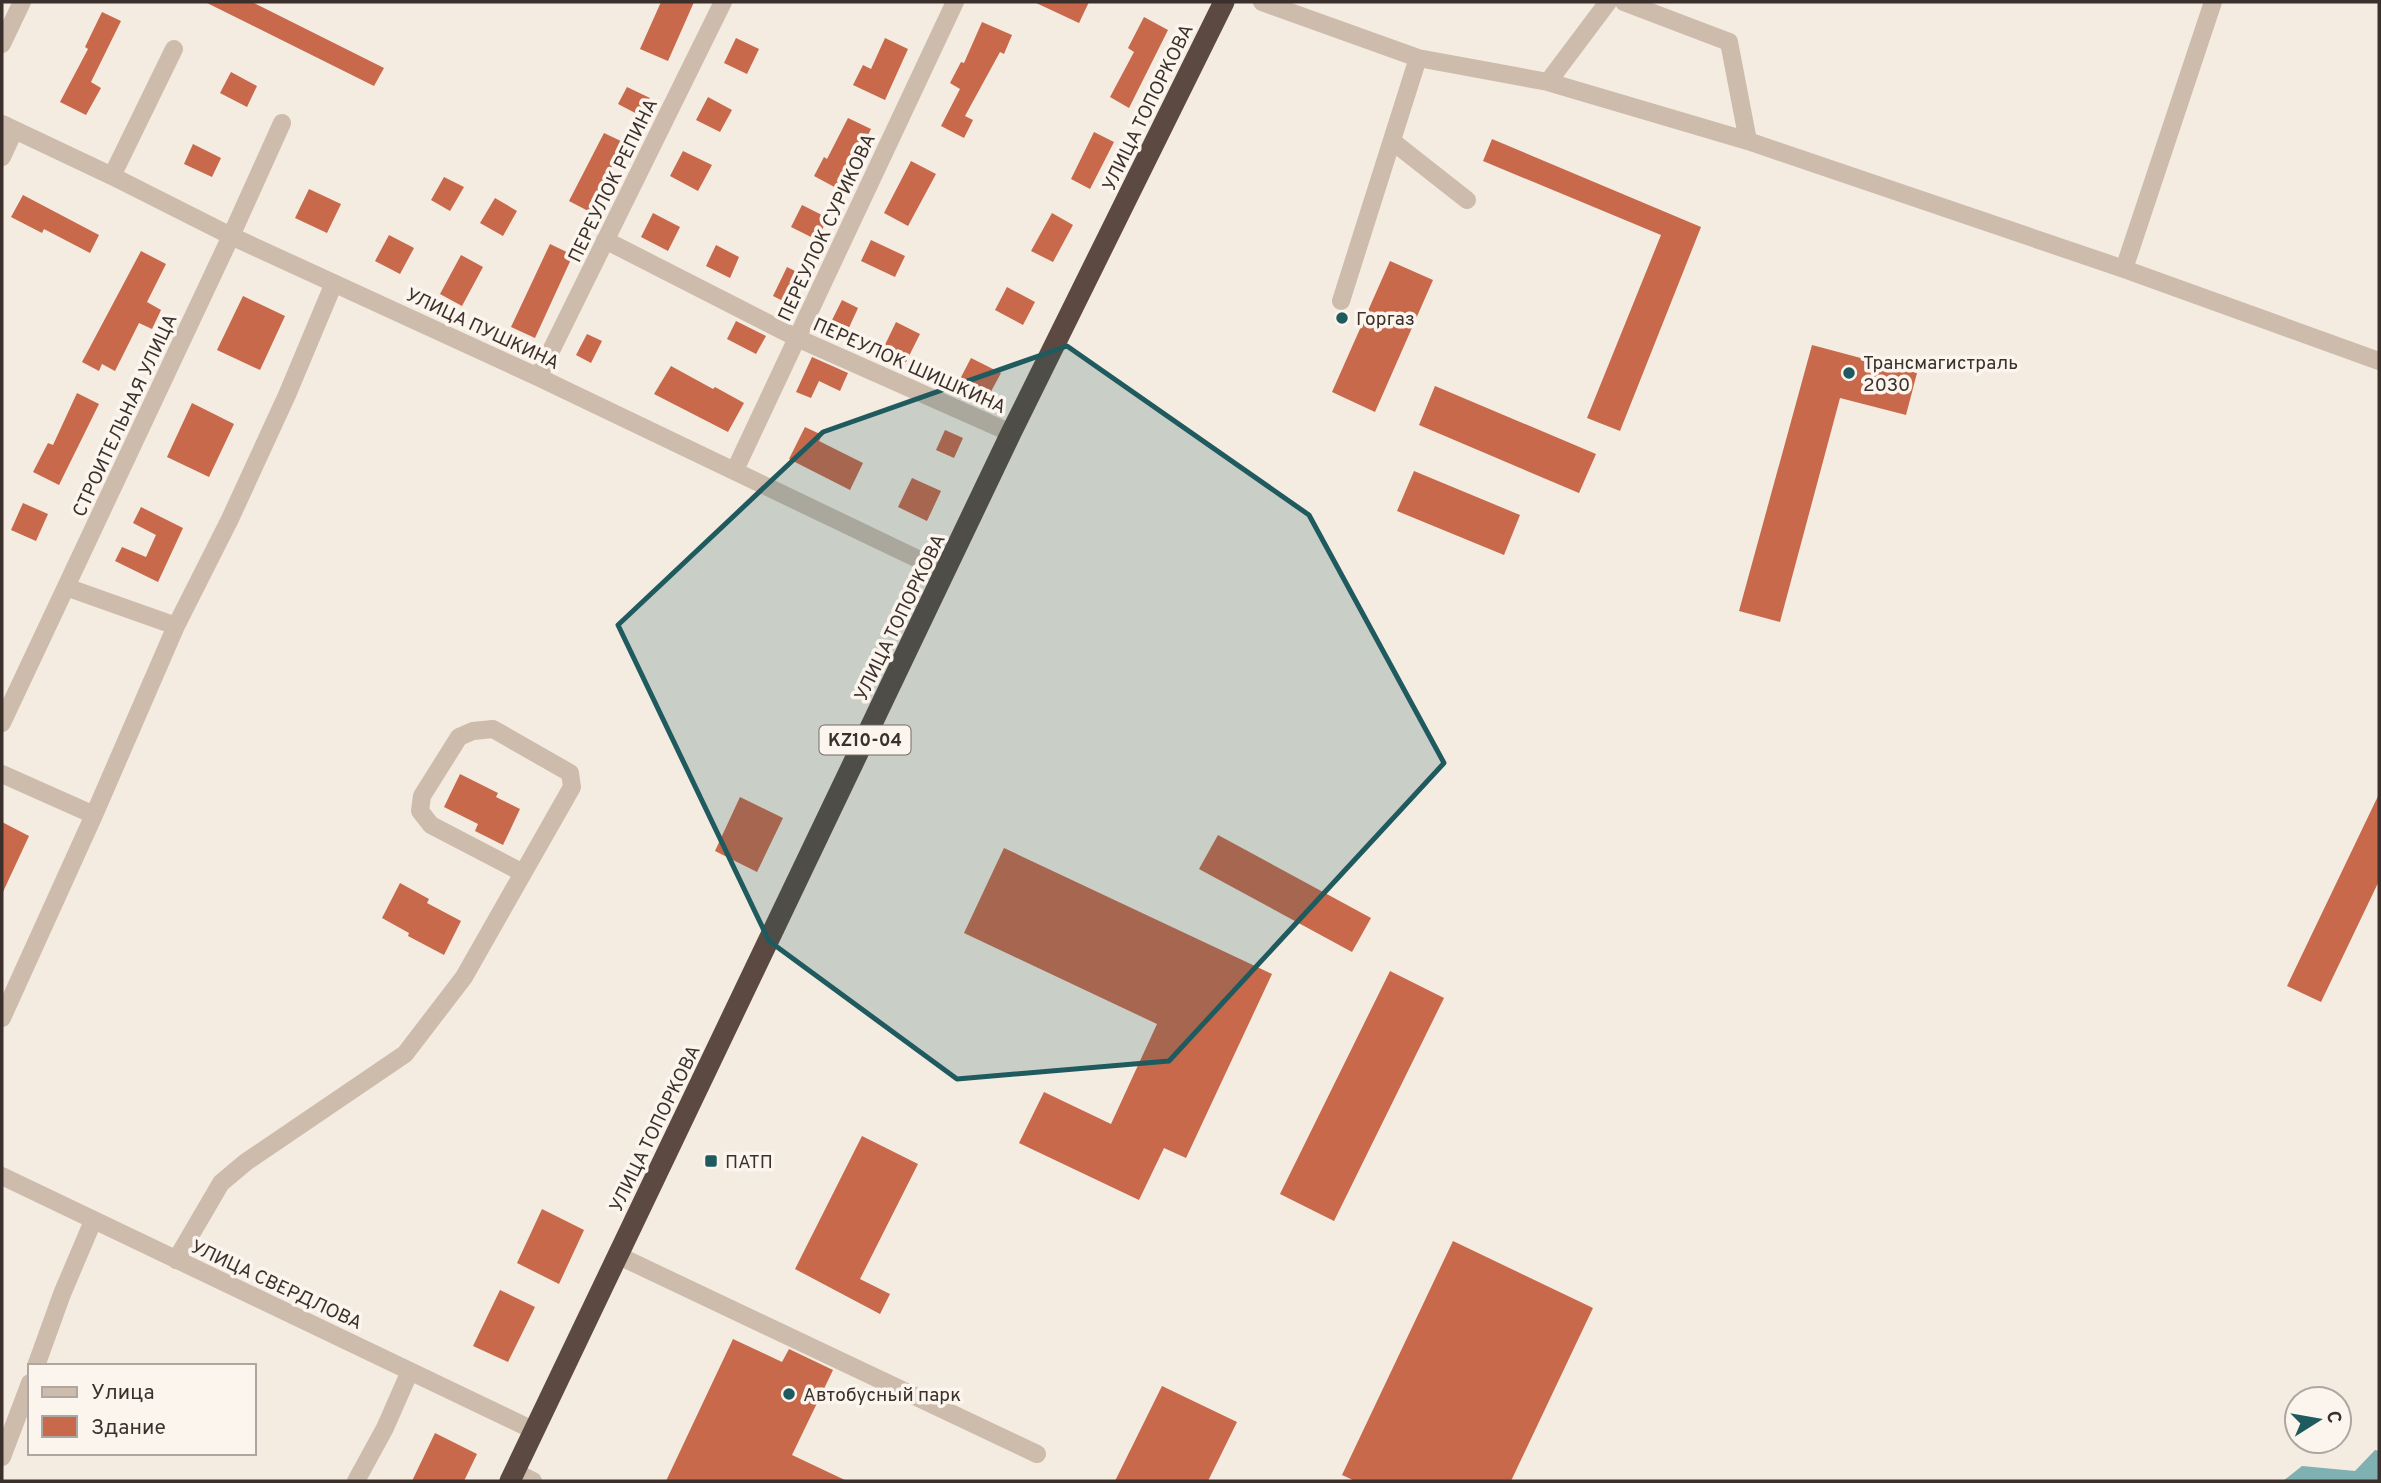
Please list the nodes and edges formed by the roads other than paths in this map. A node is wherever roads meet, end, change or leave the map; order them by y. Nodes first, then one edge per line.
1 (22, 2) edge
2 (723, 2) edge
3 (955, 2) edge
4 (1224, 2) edge
5 (1262, 2) edge
6 (1608, 2) edge
7 (1624, 2) edge
8 (2213, 2) edge
9 (2, 44) edge
10 (174, 49) dead end
11 (1418, 58) junction
12 (1548, 82) junction
13 (282, 123) dead end
14 (8, 127) edge
15 (1392, 141) junction
16 (1748, 141) junction
17 (2, 157) edge
18 (112, 176) junction
19 (1467, 200) dead end
20 (231, 236) junction
21 (605, 240) junction
22 (2124, 270) junction
23 (334, 283) junction
24 (1340, 301) dead end
25 (797, 338) junction
26 (2379, 361) edge
27 (538, 377) junction
28 (1011, 433) junction
29 (735, 470) junction
30 (946, 572) junction
31 (66, 587) junction
32 (176, 626) junction
33 (2, 723) edge
34 (2, 774) edge
35 (94, 815) junction
36 (523, 873) junction
37 (2, 1018) edge
38 (2, 1176) edge
39 (93, 1221) junction
40 (619, 1256) junction
41 (176, 1260) junction
42 (37, 1364) edge
43 (410, 1371) junction
44 (28, 1388) edge
45 (535, 1431) junction
46 (1037, 1454) dead end
47 (2, 1457) edge
48 (519, 1478) edge
49 (356, 1481) edge

1 - 9 street
2 - 21 street, ПЕРЕУЛОК РЕПИНА
3 - 25 street, ПЕРЕУЛОК СУРИКОВА
4 - 28 highway, УЛИЦА ТОПОРКОВА / KZ10-04
5 - 11 street
6 - 12 street
7 - 16 street
8 - 22 street
10 - 18 street
11 - 12 street
11 - 15 street
12 - 16 street
13 - 20 street, СТРОИТЕЛЬНАЯ УЛИЦА
14 - 17 street
14 - 18 street, УЛИЦА ПУШКИНА
15 - 19 street
15 - 24 street
16 - 22 street
18 - 20 street, УЛИЦА ПУШКИНА
20 - 23 street, УЛИЦА ПУШКИНА
20 - 31 street, СТРОИТЕЛЬНАЯ УЛИЦА
21 - 25 street, ПЕРЕУЛОК ШИШКИНА
21 - 27 street, ПЕРЕУЛОК РЕПИНА
22 - 26 street
23 - 27 street, УЛИЦА ПУШКИНА
23 - 32 street
25 - 28 street, ПЕРЕУЛОК ШИШКИНА
25 - 29 street, ПЕРЕУЛОК СУРИКОВА
27 - 29 street, УЛИЦА ПУШКИНА
28 - 30 highway, УЛИЦА ТОПОРКОВА / KZ10-04
29 - 30 street, УЛИЦА ПУШКИНА
30 - 40 highway, УЛИЦА ТОПОРКОВА / KZ10-04
31 - 32 street
31 - 33 street, СТРОИТЕЛЬНАЯ УЛИЦА
32 - 35 street
34 - 35 street
35 - 37 street
36 - 36 street
36 - 41 street
38 - 39 street, УЛИЦА СВЕРДЛОВА
39 - 41 street, УЛИЦА СВЕРДЛОВА
39 - 42 street
40 - 45 highway, УЛИЦА ТОПОРКОВА / KZ10-04
40 - 46 street
41 - 43 street, УЛИЦА СВЕРДЛОВА
43 - 45 street, УЛИЦА СВЕРДЛОВА
43 - 49 street
44 - 47 street
45 - 48 highway, УЛИЦА ТОПОРКОВА / KZ10-04

